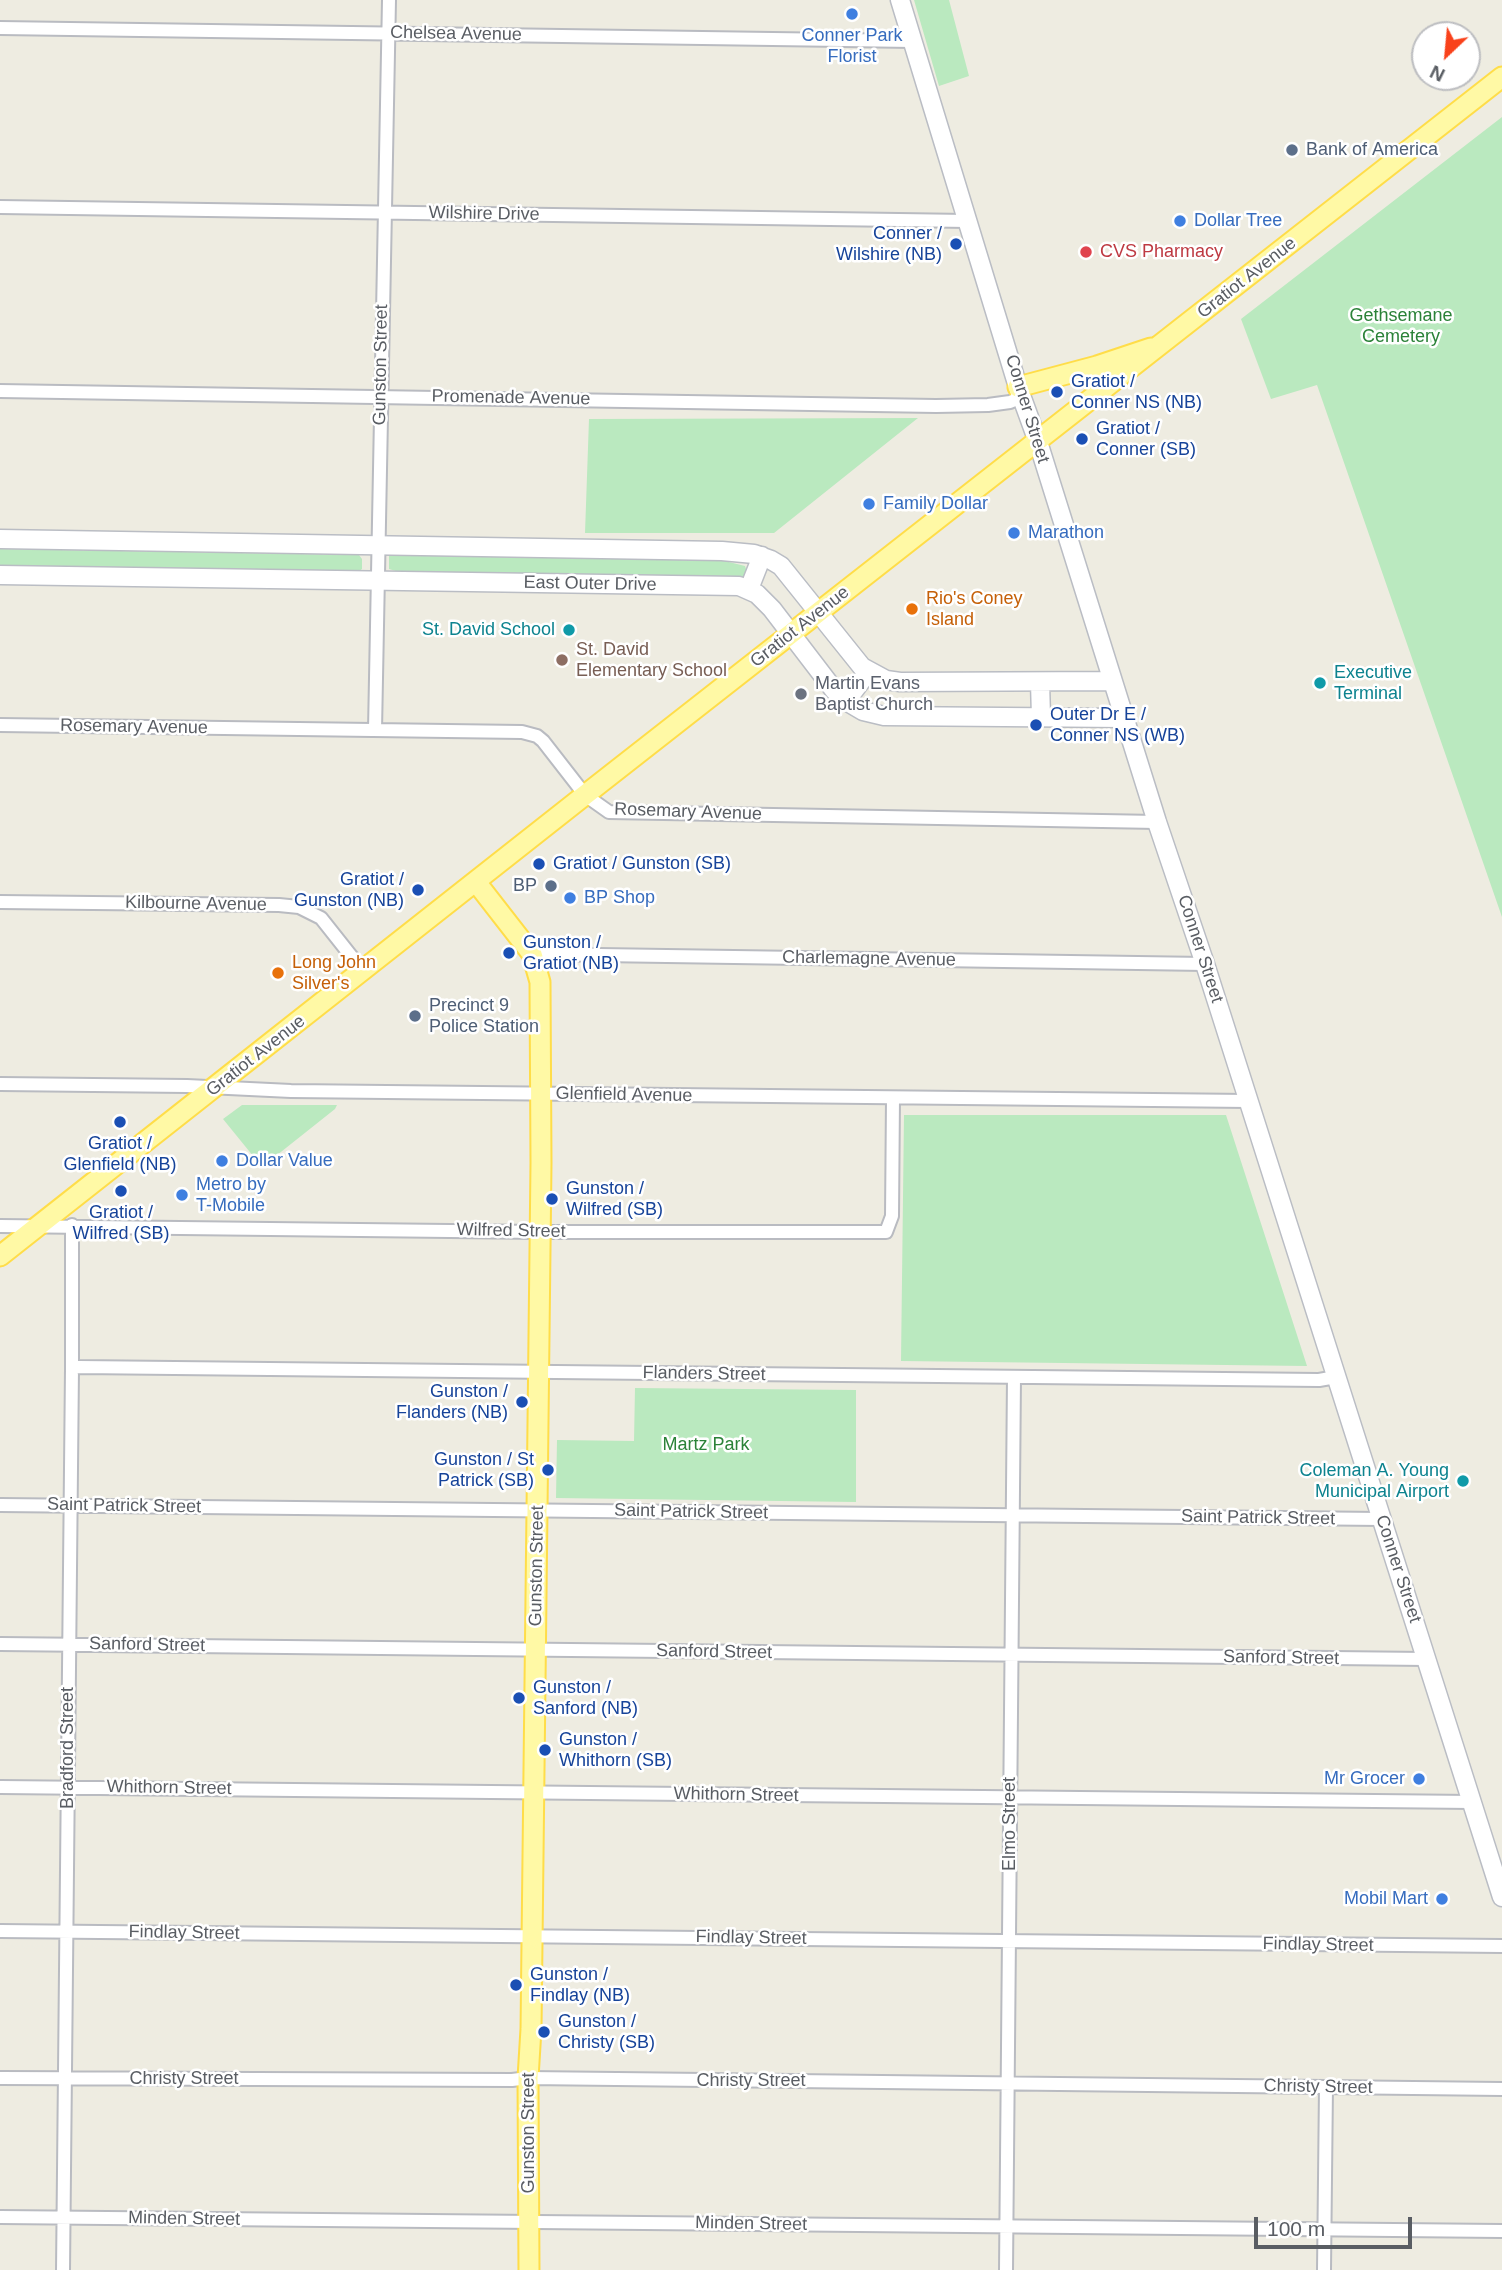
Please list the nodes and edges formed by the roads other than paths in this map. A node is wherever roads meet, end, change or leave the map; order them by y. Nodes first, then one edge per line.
1 (388, 0) edge
2 (900, 0) edge
3 (0, 28) edge
4 (388, 33) junction
5 (913, 41) junction
6 (1502, 77) edge
7 (0, 207) edge
8 (385, 212) junction
9 (968, 221) junction
10 (1165, 343) junction
11 (0, 391) edge
12 (1020, 392) junction
13 (380, 396) junction
14 (1038, 442) junction
15 (0, 539) edge
16 (379, 545) junction
17 (762, 556) junction
18 (0, 575) edge
19 (378, 579) junction
20 (749, 589) junction
21 (819, 613) junction
22 (792, 635) junction
23 (868, 672) junction
24 (1112, 681) junction
25 (1040, 682) junction
26 (846, 701) junction
27 (1041, 718) junction
28 (1124, 718) junction
29 (0, 725) edge
30 (375, 730) junction
31 (584, 795) junction
32 (1157, 822) junction
33 (476, 882) junction
34 (0, 902) edge
35 (532, 954) junction
36 (1205, 964) junction
37 (363, 971) junction
38 (0, 1084) edge
39 (215, 1087) junction
40 (541, 1094) junction
41 (893, 1098) junction
42 (1249, 1101) junction
43 (72, 1225) junction
44 (0, 1226) edge
45 (39, 1226) junction
46 (540, 1232) junction
47 (0, 1256) edge
48 (72, 1368) junction
49 (539, 1372) junction
50 (1014, 1377) junction
51 (1336, 1377) junction
52 (0, 1505) edge
53 (70, 1506) junction
54 (537, 1510) junction
55 (1013, 1515) junction
56 (1382, 1519) junction
57 (0, 1644) edge
58 (68, 1645) junction
59 (536, 1650) junction
60 (1012, 1655) junction
61 (1427, 1659) junction
62 (0, 1787) edge
63 (68, 1787) junction
64 (534, 1792) junction
65 (1010, 1798) junction
66 (1473, 1802) junction
67 (1502, 1897) edge
68 (0, 1931) edge
69 (67, 1931) junction
70 (533, 1936) junction
71 (1009, 1941) junction
72 (1502, 1946) edge
73 (0, 2078) edge
74 (65, 2078) junction
75 (528, 2078) junction
76 (1008, 2082) junction
77 (1326, 2087) junction
78 (1502, 2089) edge
79 (0, 2217) edge
80 (64, 2217) junction
81 (530, 2221) junction
82 (1007, 2227) junction
83 (1324, 2229) junction
84 (1502, 2231) edge
85 (63, 2270) edge
86 (529, 2270) edge
87 (1006, 2270) edge
88 (1324, 2270) edge

1 - 4 street, Gunston Street
2 - 5 street, Conner Street
3 - 4 street, Chelsea Avenue
4 - 5 street, Chelsea Avenue
4 - 8 street, Gunston Street
5 - 9 street, Conner Street
6 - 10 main road, Gratiot Avenue
7 - 8 street, Wilshire Drive
8 - 9 street, Wilshire Drive
8 - 13 street, Gunston Street
9 - 12 street, Conner Street
10 - 12 main road
10 - 14 main road, Gratiot Avenue
11 - 13 street, Promenade Avenue
12 - 13 street, Promenade Avenue
12 - 14 street, Conner Street
13 - 16 street, Gunston Street
14 - 21 main road, Gratiot Avenue
14 - 24 street, Conner Street
15 - 16 street, East Outer Drive
16 - 17 street, East Outer Drive
16 - 19 street, Gunston Street
17 - 20 street
17 - 21 street, East Outer Drive
18 - 19 street, East Outer Drive
19 - 20 street, East Outer Drive
19 - 30 street, Gunston Street
20 - 22 street
21 - 22 main road, Gratiot Avenue
21 - 23 street, East Outer Drive
22 - 26 street
22 - 31 main road, Gratiot Avenue
23 - 25 street
23 - 26 street
24 - 25 street
24 - 28 street, Conner Street
25 - 27 street
26 - 27 street
27 - 28 street
28 - 32 street, Conner Street
29 - 30 street, Rosemary Avenue
30 - 31 street, Rosemary Avenue
31 - 32 street, Rosemary Avenue
31 - 33 main road, Gratiot Avenue
32 - 36 street, Conner Street
33 - 35 main road, Gunston Street
33 - 37 main road, Gratiot Avenue
34 - 37 street, Kilbourne Avenue
35 - 36 street, Charlemagne Avenue
35 - 40 main road, Gunston Street
36 - 42 street, Conner Street
37 - 39 main road, Gratiot Avenue
38 - 39 street, Glenfield Avenue
39 - 40 street, Glenfield Avenue
39 - 45 main road, Gratiot Avenue
40 - 41 street, Glenfield Avenue
40 - 46 main road, Gunston Street
41 - 42 street, Glenfield Avenue
41 - 46 street, Wilfred Street
42 - 51 street, Conner Street
43 - 45 street, Wilfred Street
43 - 46 street, Wilfred Street
43 - 48 street, Bradford Street
44 - 45 street, Wilfred Street
45 - 47 main road, Gratiot Avenue
46 - 49 main road, Gunston Street
48 - 49 street, Flanders Street
48 - 53 street, Bradford Street
49 - 50 street, Flanders Street
49 - 54 main road, Gunston Street
50 - 51 street, Flanders Street
50 - 55 street, Elmo Street
51 - 56 street, Conner Street
52 - 53 street, Saint Patrick Street
53 - 54 street, Saint Patrick Street
53 - 58 street, Bradford Street
54 - 55 street, Saint Patrick Street
54 - 59 main road, Gunston Street
55 - 56 street, Saint Patrick Street
55 - 60 street, Elmo Street
56 - 61 street, Conner Street
57 - 58 street, Sanford Street
58 - 59 street, Sanford Street
58 - 63 street, Bradford Street
59 - 60 street, Sanford Street
59 - 64 main road, Gunston Street
60 - 61 street, Sanford Street
60 - 65 street, Elmo Street
61 - 66 street, Conner Street
62 - 63 street, Whithorn Street
63 - 64 street, Whithorn Street
63 - 69 street, Bradford Street
64 - 65 street, Whithorn Street
64 - 70 main road, Gunston Street
65 - 66 street, Whithorn Street
65 - 71 street, Elmo Street
66 - 67 street, Conner Street
68 - 69 street, Findlay Street
69 - 70 street, Findlay Street
69 - 74 street, Bradford Street
70 - 71 street, Findlay Street
70 - 75 main road, Gunston Street
71 - 72 street, Findlay Street
71 - 76 street, Elmo Street
73 - 74 street, Christy Street
74 - 75 street, Christy Street
74 - 80 street, Bradford Street
75 - 76 street, Christy Street
75 - 81 main road, Gunston Street
76 - 77 street, Christy Street
76 - 82 street, Elmo Street
77 - 78 street, Christy Street
77 - 83 street
79 - 80 street, Minden Street
80 - 81 street, Minden Street
80 - 85 street, Bradford Street
81 - 82 street, Minden Street
81 - 86 main road, Gunston Street
82 - 83 street, Minden Street
82 - 87 street, Elmo Street
83 - 84 street, Minden Street
83 - 88 street

